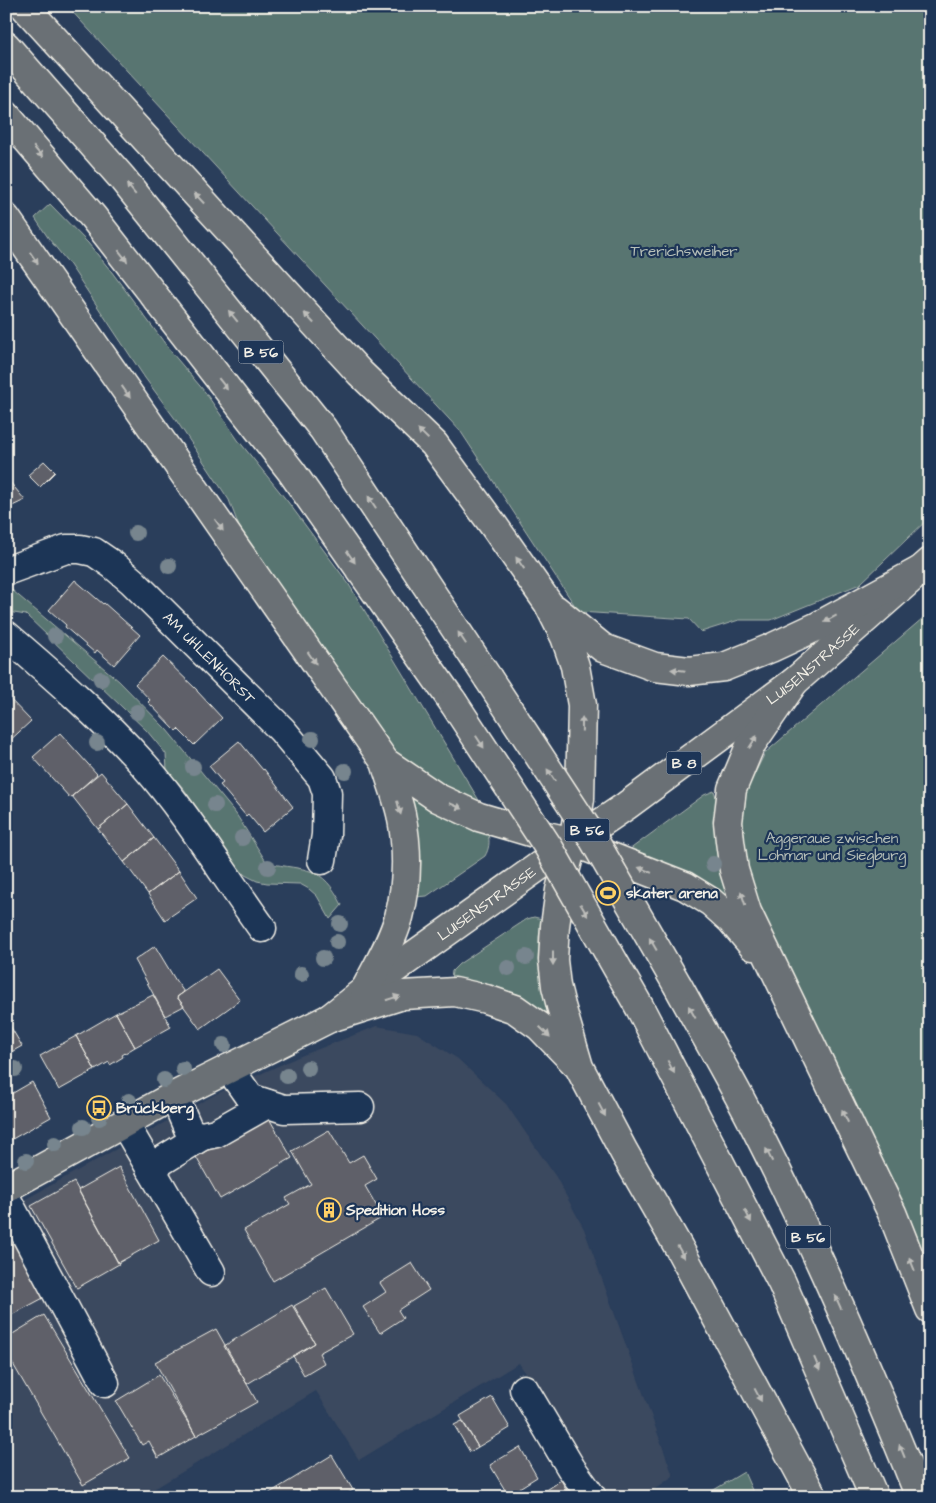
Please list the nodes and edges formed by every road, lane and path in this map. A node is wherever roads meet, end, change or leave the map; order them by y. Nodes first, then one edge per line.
1 (24, 6) edge
2 (6, 46) edge
3 (6, 115) edge
4 (6, 218) edge
5 (924, 566) edge
6 (6, 571) edge
7 (548, 603) junction
8 (6, 634) edge
9 (794, 682) junction
10 (385, 762) junction
11 (573, 842) junction
12 (322, 860) dead end
13 (262, 928) dead end
14 (777, 974) junction
15 (365, 990) junction
16 (330, 1018) junction
17 (579, 1067) junction
18 (229, 1068) junction
19 (174, 1096) junction
20 (267, 1104) junction
21 (360, 1107) dead end
22 (124, 1123) junction
23 (202, 1136) junction
24 (150, 1168) junction
25 (6, 1188) edge
26 (6, 1198) edge
27 (211, 1272) dead end
28 (930, 1309) edge
29 (105, 1383) dead end
30 (524, 1389) dead end
31 (592, 1497) edge
32 (813, 1497) edge
33 (874, 1497) edge
34 (920, 1497) edge

7 -> 1 main road
34 -> 2 main road, B 56, bridge
3 -> 33 main road, B 56, bridge
4 -> 10 main road
5 -> 7 main road
5 - 9 main road, LUISENSTRASSE / B 8
6 - 12 street, AM UHLENHORST
11 -> 7 main road
8 - 13 street
9 - 11 main road, LUISENSTRASSE / B 8
14 -> 9 main road
10 -> 11 main road
10 -> 15 main road
14 -> 11 main road
11 - 15 main road, LUISENSTRASSE
11 -> 17 main road
28 -> 14 main road
15 - 16 main road, LUISENSTRASSE
16 -> 17 main road
16 - 18 main road, LUISENSTRASSE
17 -> 32 main road
18 - 19 main road, LUISENSTRASSE
18 - 20 street
19 - 22 main road, LUISENSTRASSE
19 - 23 street
20 - 21 street
20 - 23 street
22 - 24 street
22 - 25 main road, LUISENSTRASSE
23 - 24 street
24 - 27 street
26 - 29 street
30 - 31 street

